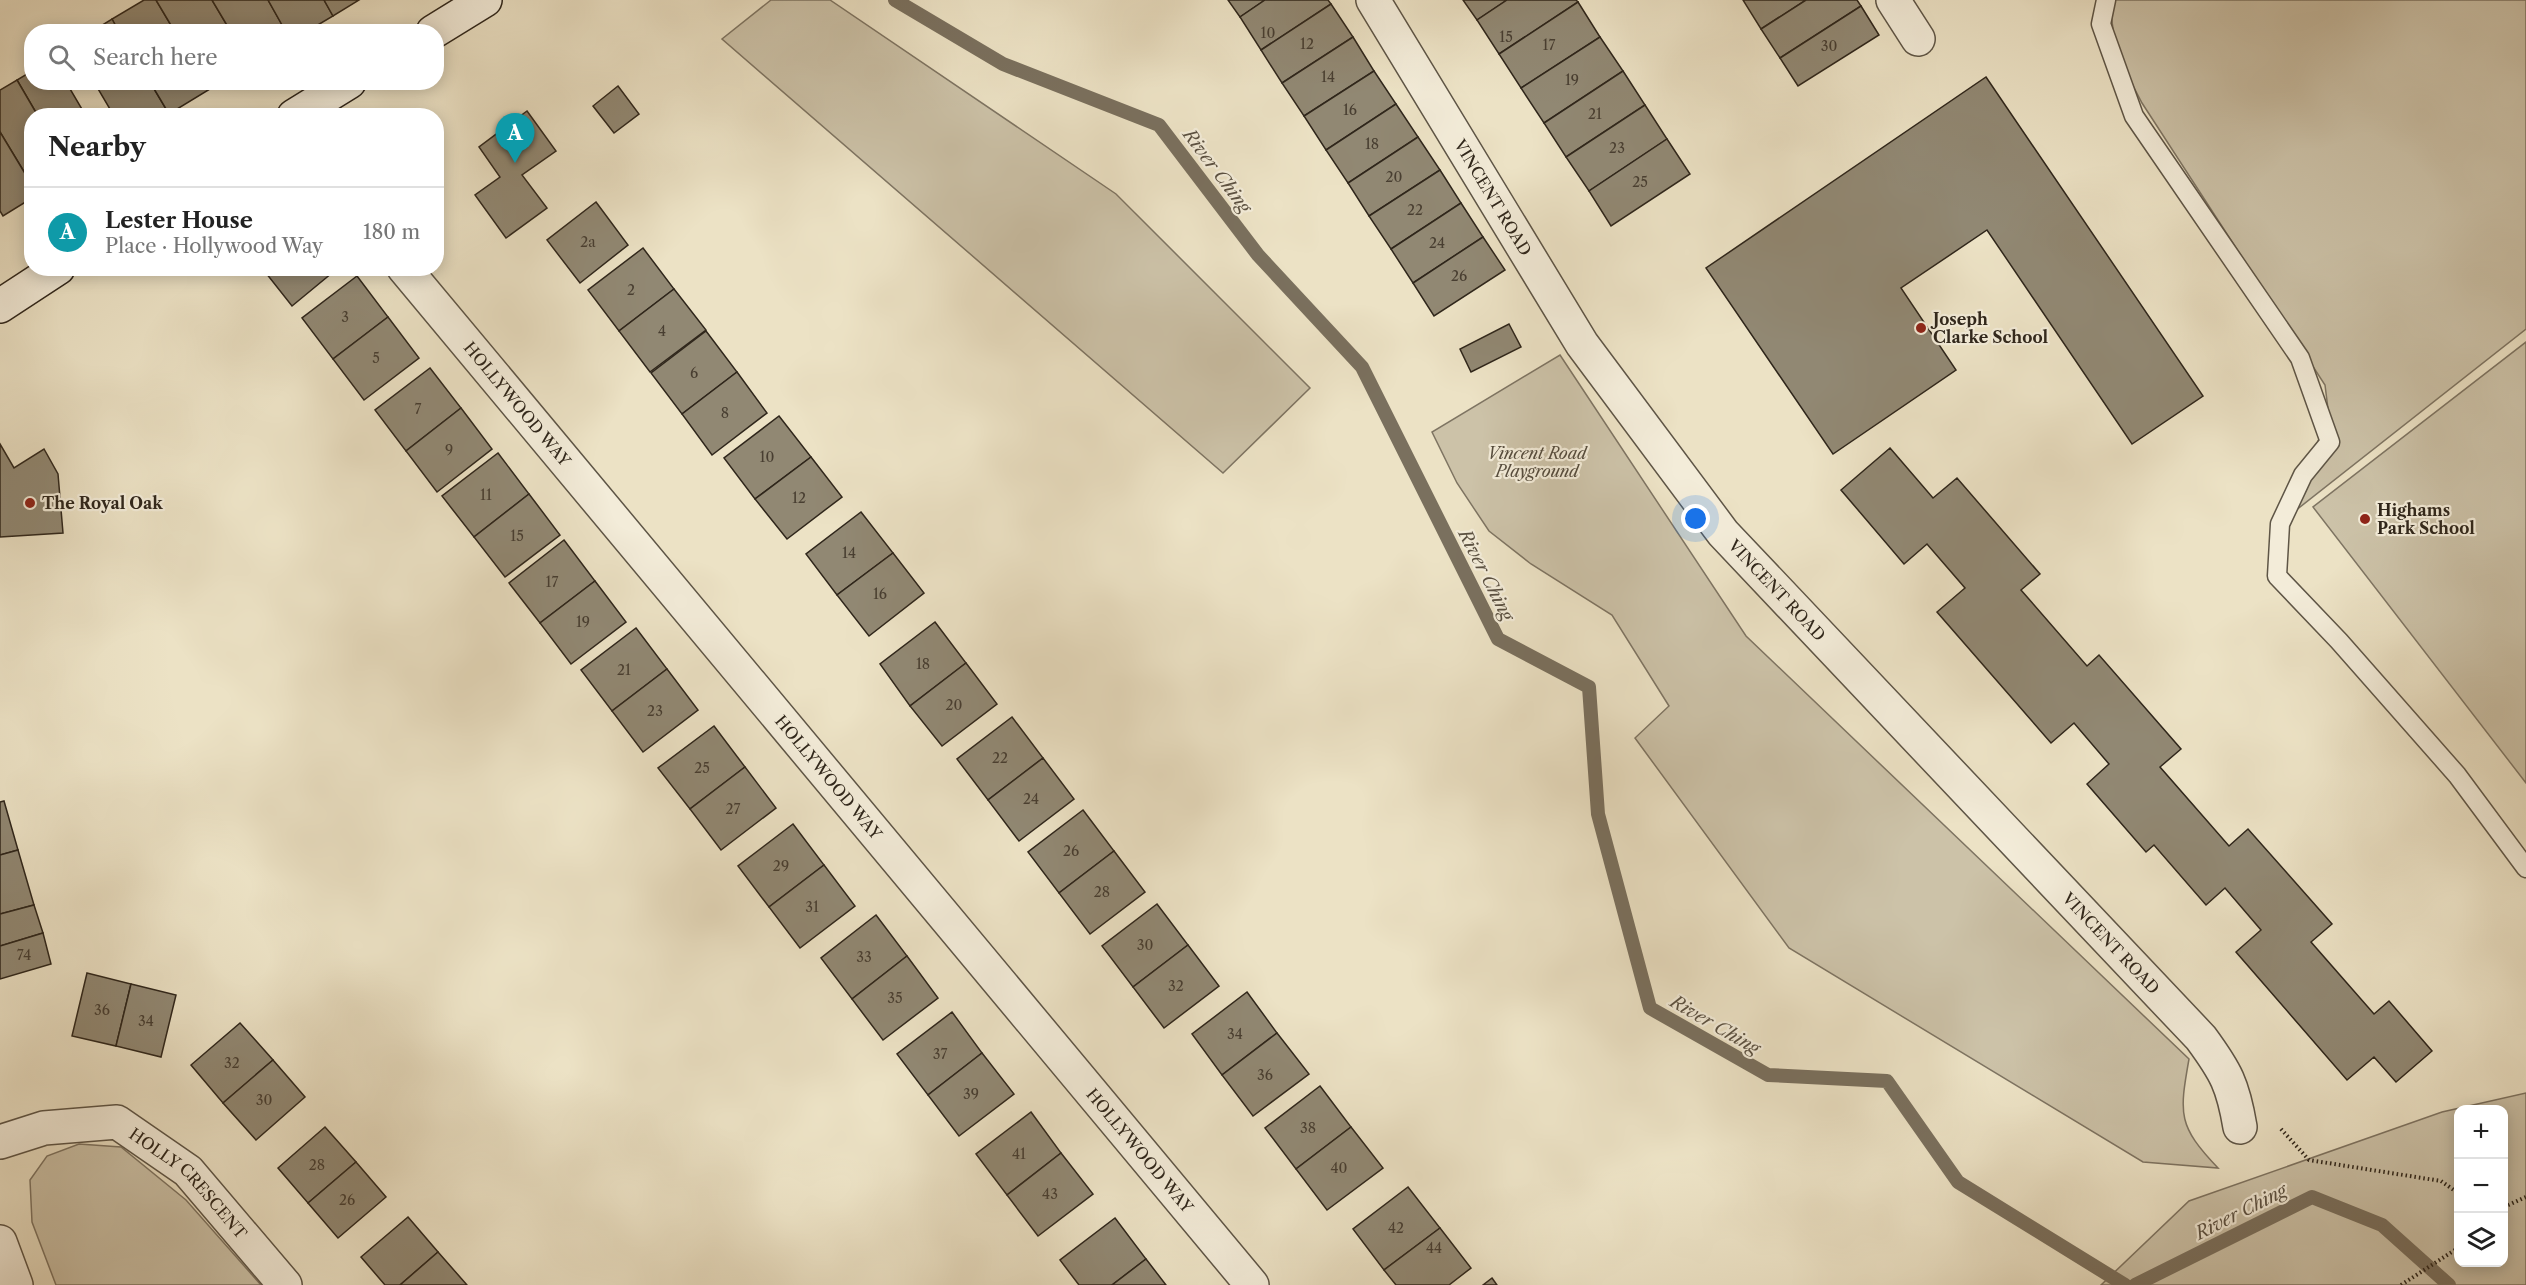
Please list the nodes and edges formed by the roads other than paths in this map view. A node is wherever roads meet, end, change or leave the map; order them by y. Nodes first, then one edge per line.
1 (485, 0) edge
2 (1373, 0) edge
3 (1893, 0) edge
4 (2106, 0) edge
5 (444, 25) edge
6 (1917, 39) dead end
7 (336, 90) edge
8 (307, 108) edge
9 (46, 276) edge
10 (411, 276) edge
11 (0, 306) edge
12 (2526, 868) edge
13 (2240, 1127) dead end
14 (0, 1142) edge
15 (0, 1242) edge
16 (16, 1285) edge
17 (285, 1285) edge
18 (1252, 1285) edge

1 - 5 street
2 - 13 street, VINCENT ROAD
3 - 6 street
4 - 12 lane
7 - 8 street
9 - 11 street
10 - 18 street, HOLLYWOOD WAY
14 - 17 street, HOLLY CRESCENT
15 - 16 street

